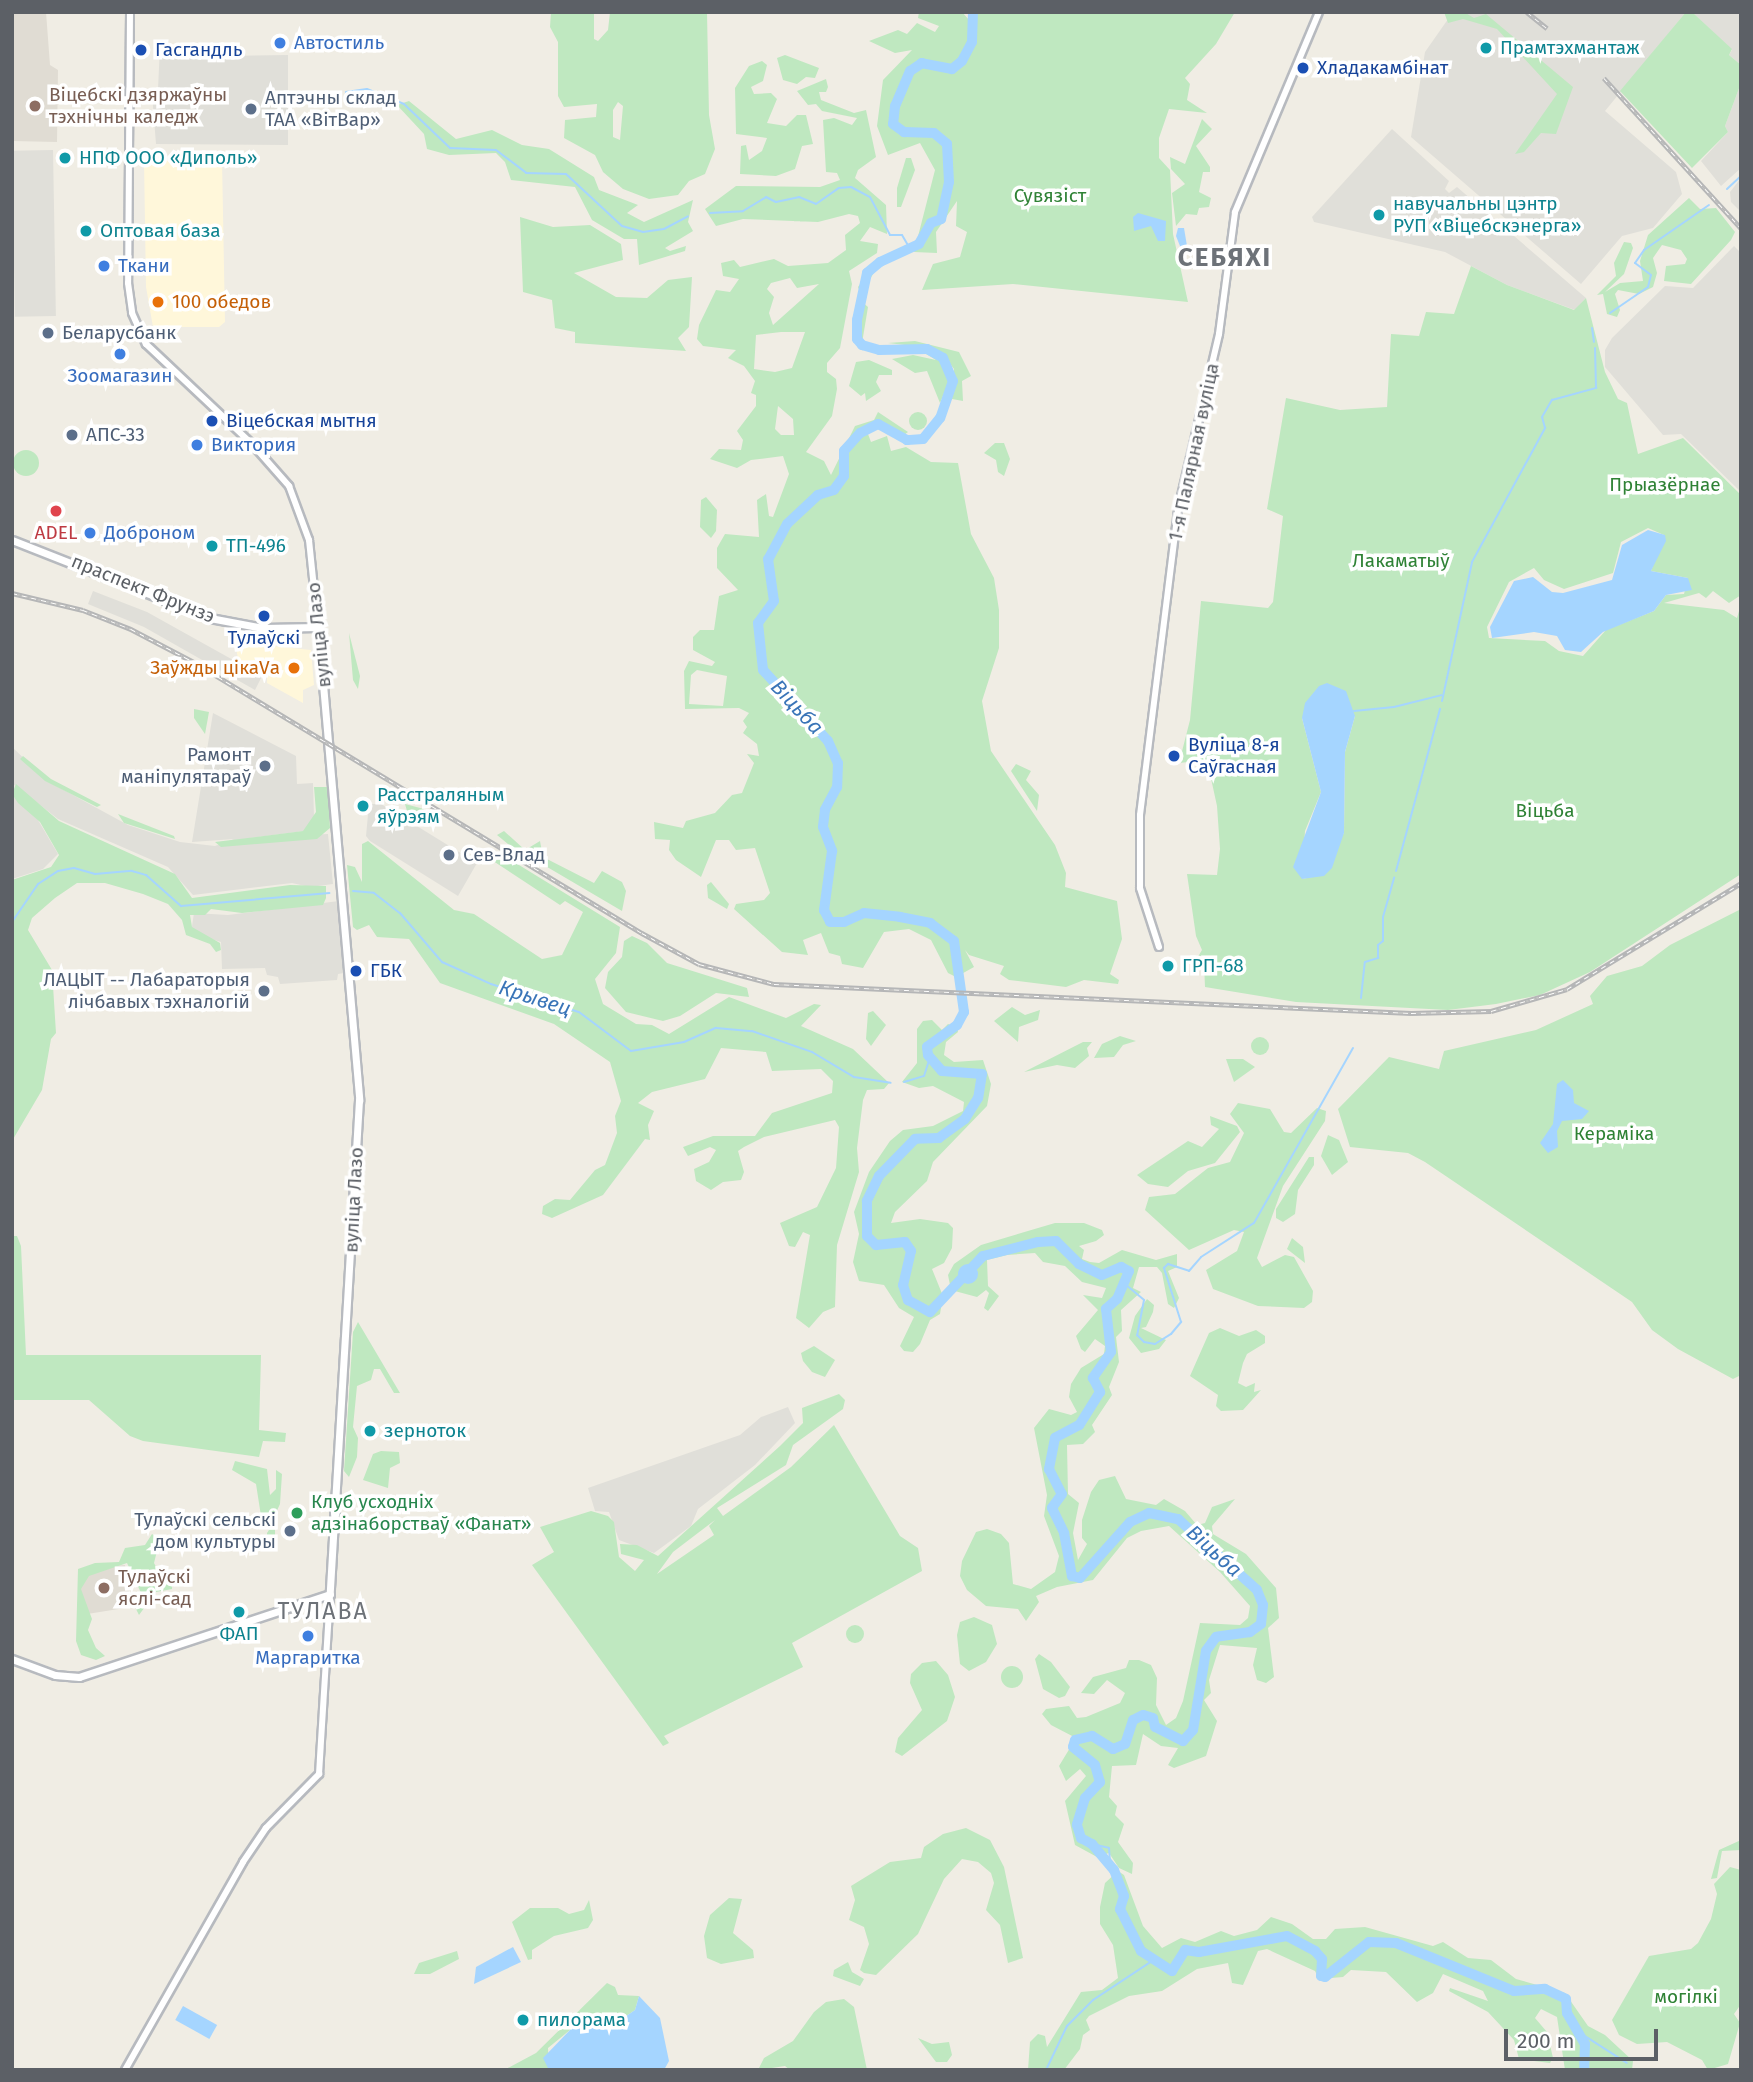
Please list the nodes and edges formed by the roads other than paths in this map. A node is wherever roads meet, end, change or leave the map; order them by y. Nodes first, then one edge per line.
1 (130, 12) edge
2 (1319, 12) edge
3 (12, 540) edge
4 (318, 627) junction
5 (1158, 947) dead end
6 (330, 1594) junction
7 (12, 1658) edge
8 (125, 2070) edge

1 - 4 street, вуліца Лазо
2 - 5 street, 1-я Палярная вуліца
3 - 4 main road, праспект Фрунзэ
4 - 6 main road, вуліца Лазо
6 - 7 main road
6 - 8 street

